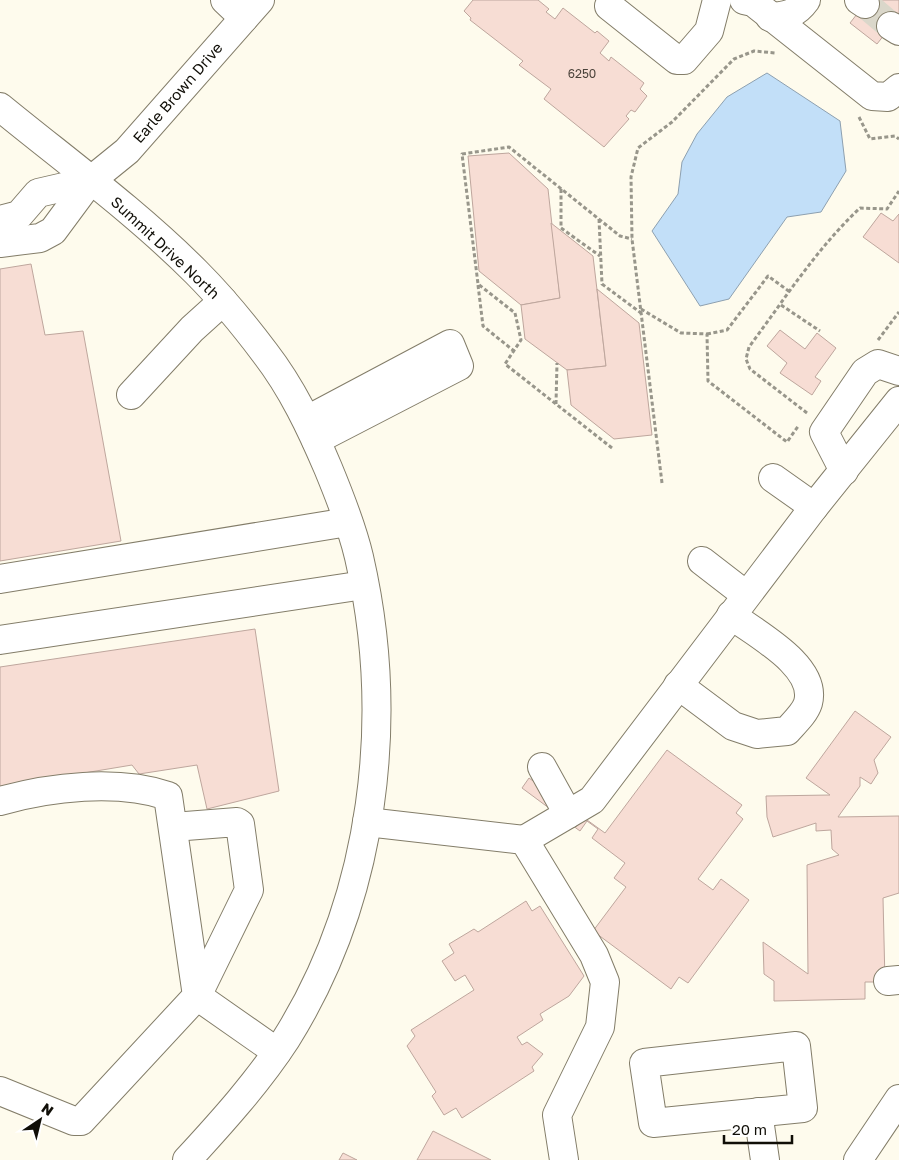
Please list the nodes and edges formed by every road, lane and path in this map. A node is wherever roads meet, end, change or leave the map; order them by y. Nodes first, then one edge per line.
1 (717, 0) edge
2 (744, 0) edge
3 (243, 6) edge
4 (609, 6) dead end
5 (801, 6) edge
6 (770, 16) junction
7 (794, 50) junction
8 (899, 88) edge
9 (0, 107) edge
10 (853, 110) dead end
11 (899, 139) edge
12 (90, 181) junction
13 (561, 189) junction
14 (899, 191) edge
15 (599, 219) junction
16 (0, 220) edge
17 (632, 239) junction
18 (0, 244) edge
19 (600, 256) junction
20 (478, 284) junction
21 (790, 292) junction
22 (223, 301) junction
23 (781, 304) junction
24 (641, 311) junction
25 (820, 331) dead end
26 (707, 334) junction
27 (514, 351) junction
28 (454, 355) dead end
29 (557, 363) dead end
30 (899, 371) edge
31 (131, 394) dead end
32 (899, 401) edge
33 (556, 404) junction
34 (311, 430) junction
35 (612, 448) dead end
36 (844, 470) junction
37 (773, 478) dead end
38 (662, 483) dead end
39 (814, 507) junction
40 (348, 522) junction
41 (702, 561) dead end
42 (0, 579) edge
43 (364, 584) junction
44 (739, 605) junction
45 (0, 640) edge
46 (678, 685) junction
47 (542, 768) dead end
48 (0, 801) edge
49 (568, 814) junction
50 (367, 822) junction
51 (173, 827) junction
52 (524, 840) junction
53 (197, 996) junction
54 (277, 1052) junction
55 (0, 1091) edge
56 (899, 1099) edge
57 (758, 1112) junction
58 (187, 1160) edge
59 (564, 1160) edge
60 (765, 1160) edge
61 (858, 1160) edge

1 - 4 street
2 - 6 street
3 - 12 street, Earle Brown Drive
5 - 6 street
5 - 7 street
6 - 7 street
7 - 8 street
7 - 17 path
9 - 12 street, Summit Drive North
10 - 11 path
12 - 16 street
12 - 18 street
12 - 22 street, Summit Drive North
13 - 15 path
13 - 19 path
13 - 20 path
14 - 21 path
15 - 17 path
15 - 19 path
17 - 24 path
19 - 24 path
20 - 27 path
20 - 27 path
21 - 23 path
21 - 26 path
22 - 31 street
22 - 34 street, Summit Drive North
23 - 25 path
23 - 26 path
24 - 26 path
24 - 38 path
27 - 33 path
28 - 34 street
29 - 33 path
30 - 36 street
32 - 36 street
33 - 35 path
34 - 40 street, Summit Drive North
36 - 39 street
37 - 39 street
39 - 44 street
40 - 42 street
40 - 43 street, Summit Drive North
41 - 44 street
43 - 45 street
43 - 50 street, Summit Drive North
44 - 46 street
44 - 46 street
46 - 49 street
47 - 49 street
48 - 51 street
49 - 52 street
50 - 52 street
50 - 54 street, Summit Drive North
51 - 53 street
51 - 53 street
52 - 59 street
53 - 54 street
53 - 55 street
54 - 58 street, Summit Drive North
56 - 61 street
57 - 57 street
57 - 60 street

